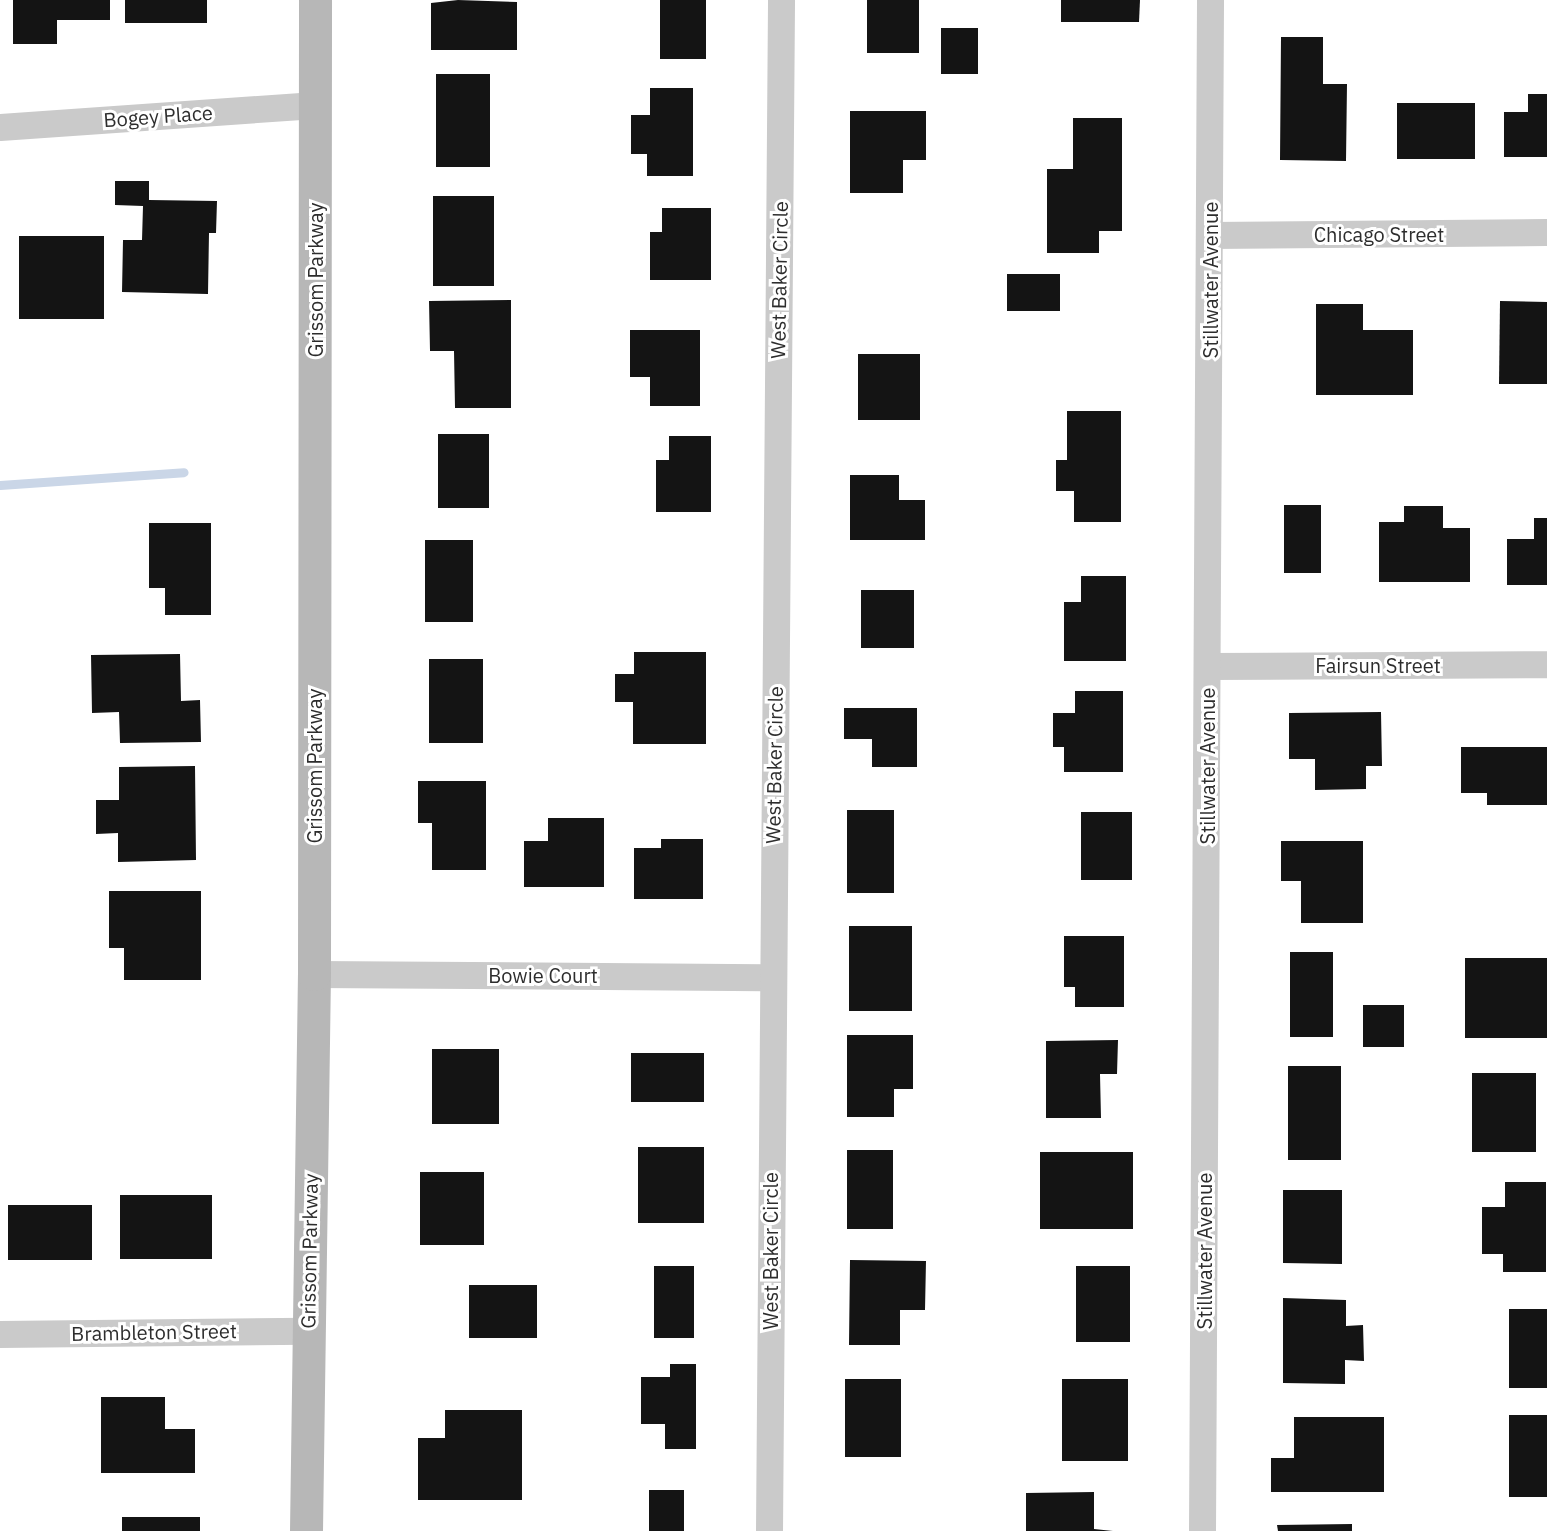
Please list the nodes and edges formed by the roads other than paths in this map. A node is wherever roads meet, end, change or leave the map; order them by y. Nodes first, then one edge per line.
1 (315, 0) edge
2 (781, 0) edge
3 (1210, 0) edge
4 (315, 105) junction
5 (0, 127) edge
6 (1547, 232) edge
7 (1210, 235) junction
8 (1547, 664) edge
9 (1208, 666) junction
10 (314, 974) junction
11 (772, 977) junction
12 (307, 1331) junction
13 (0, 1334) edge
14 (306, 1531) edge
15 (769, 1531) edge
16 (1202, 1531) edge

1 - 4 main road, Grissom Parkway
2 - 11 street, West Baker Circle
3 - 7 street, Stillwater Avenue
4 - 5 street, Bogey Place
4 - 10 main road, Grissom Parkway
6 - 7 street, Chicago Street
7 - 9 street, Stillwater Avenue
8 - 9 street, Fairsun Street
9 - 16 street, Stillwater Avenue
10 - 11 street, Bowie Court
10 - 12 main road, Grissom Parkway
11 - 15 street, West Baker Circle
12 - 13 street, Brambleton Street
12 - 14 main road, Grissom Parkway

